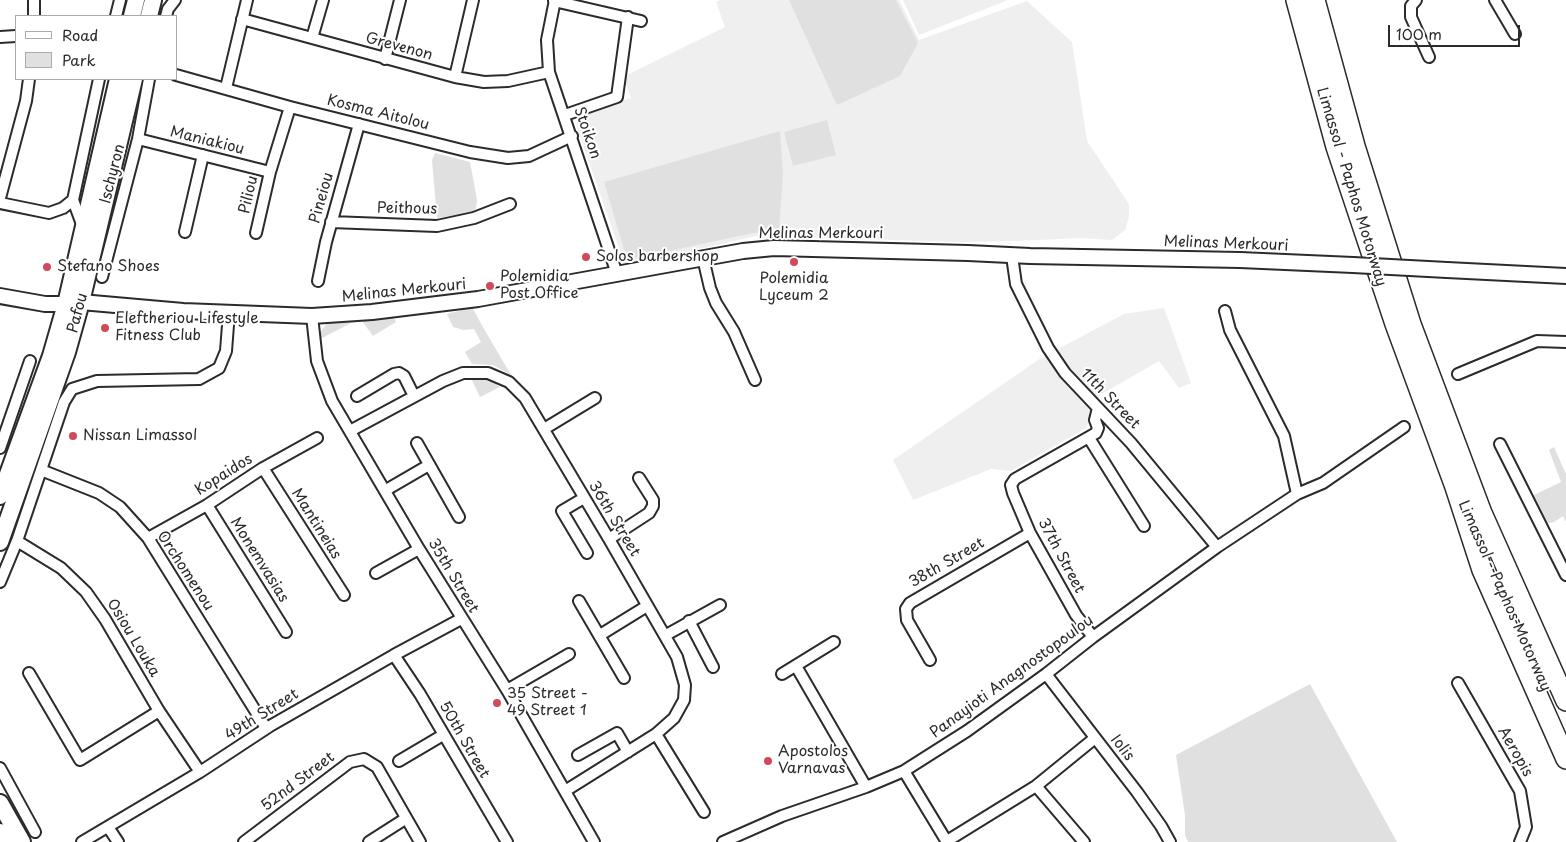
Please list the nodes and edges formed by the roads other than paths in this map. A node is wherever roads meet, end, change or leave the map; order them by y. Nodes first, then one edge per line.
1 (34, 0) edge
2 (120, 0) edge
3 (136, 0) edge
4 (153, 0) edge
5 (174, 0) edge
6 (247, 0) edge
7 (323, 0) edge
8 (400, 0) edge
9 (473, 0) edge
10 (554, 0) edge
11 (1296, 0) edge
12 (1315, 0) edge
13 (1416, 0) edge
14 (1496, 0) edge
15 (34, 15) edge
16 (116, 15) edge
17 (132, 15) edge
18 (149, 15) edge
19 (166, 15) edge
20 (628, 17) junction
21 (242, 19) junction
22 (641, 21) dead end
23 (1515, 34) dead end
24 (15, 36) edge
25 (0, 37) edge
26 (312, 38) junction
27 (1429, 57) dead end
28 (385, 59) junction
29 (549, 72) junction
30 (178, 76) edge
31 (455, 77) junction
32 (29, 80) edge
33 (99, 80) edge
34 (118, 80) edge
35 (134, 80) edge
36 (150, 80) edge
37 (226, 88) junction
38 (290, 107) junction
39 (565, 115) junction
40 (359, 124) junction
41 (572, 136) junction
42 (138, 139) junction
43 (203, 156) junction
44 (270, 172) junction
45 (0, 198) edge
46 (73, 200) junction
47 (0, 203) edge
48 (510, 204) dead end
49 (331, 222) junction
50 (84, 230) junction
51 (185, 232) dead end
52 (256, 233) dead end
53 (1012, 256) junction
54 (704, 258) junction
55 (617, 274) junction
56 (1566, 276) edge
57 (102, 277) dead end
58 (318, 281) dead end
59 (0, 296) edge
60 (74, 303) junction
61 (1225, 311) dead end
62 (229, 312) junction
63 (312, 316) junction
64 (1566, 342) edge
65 (30, 362) dead end
66 (1420, 369) junction
67 (1458, 374) dead end
68 (755, 380) dead end
69 (357, 396) dead end
70 (414, 396) junction
71 (595, 398) dead end
72 (1098, 408) junction
73 (1404, 427) dead end
74 (544, 429) junction
75 (350, 431) junction
76 (317, 438) dead end
77 (1089, 438) junction
78 (417, 444) dead end
79 (1500, 444) dead end
80 (0, 448) edge
81 (429, 465) junction
82 (263, 468) junction
83 (41, 470) junction
84 (639, 478) dead end
85 (1455, 488) junction
86 (386, 490) junction
87 (1297, 494) junction
88 (0, 496) edge
89 (584, 498) junction
90 (207, 505) junction
91 (459, 517) dead end
92 (1144, 526) dead end
93 (1030, 532) junction
94 (148, 538) junction
95 (609, 539) junction
96 (17, 541) junction
97 (0, 542) edge
98 (1217, 547) junction
99 (419, 549) junction
100 (587, 553) dead end
101 (376, 573) dead end
102 (1566, 575) edge
103 (0, 582) edge
104 (344, 595) dead end
105 (579, 600) dead end
106 (720, 605) dead end
107 (647, 606) junction
108 (461, 619) junction
109 (689, 621) junction
110 (286, 632) dead end
111 (600, 635) junction
112 (666, 635) junction
113 (1093, 637) junction
114 (834, 642) dead end
115 (1539, 642) junction
116 (569, 654) dead end
117 (394, 655) junction
118 (930, 660) dead end
119 (796, 666) junction
120 (713, 667) dead end
121 (29, 673) dead end
122 (782, 674) dead end
123 (1046, 674) junction
124 (624, 678) dead end
125 (1458, 683) dead end
126 (1566, 685) edge
127 (507, 690) junction
128 (1566, 701) edge
129 (159, 710) junction
130 (266, 728) junction
131 (1566, 731) edge
132 (656, 734) junction
133 (443, 735) junction
134 (1095, 738) junction
135 (628, 752) junction
136 (578, 755) dead end
137 (1566, 759) edge
138 (399, 761) dead end
139 (0, 768) edge
140 (904, 771) junction
141 (200, 772) junction
142 (1036, 786) junction
143 (866, 788) junction
144 (564, 791) junction
145 (0, 803) edge
146 (704, 812) dead end
147 (406, 819) junction
148 (108, 827) junction
149 (0, 832) edge
150 (28, 837) edge
151 (250, 840) edge
152 (6, 842) edge
153 (82, 842) edge
154 (118, 842) edge
155 (369, 842) edge
156 (420, 842) edge
157 (507, 842) edge
158 (594, 842) edge
159 (723, 842) edge
160 (947, 842) edge
161 (1084, 842) edge
162 (1170, 842) edge
163 (1520, 842) edge

1 - 15 street
2 - 16 street
3 - 17 main road
4 - 18 main road
5 - 19 street
6 - 21 street
7 - 26 street
8 - 28 street
9 - 31 street
10 - 20 street
10 - 29 street, Stoikon
11 - 66 highway, Limassol - Paphos Motorway
12 - 66 highway, Limassol - Paphos Motorway
13 - 27 street
14 - 23 street
20 - 22 street
20 - 39 street
21 - 26 street, Grevenon
21 - 37 street
24 - 25 street
26 - 28 street, Grevenon
28 - 31 street, Grevenon
29 - 31 street, Grevenon
29 - 39 street, Stoikon
30 - 37 street, Kosma Aitolou
32 - 45 street
33 - 46 street
34 - 50 main road, Pafou
35 - 60 main road, Pafou
36 - 42 street, Ischyron
37 - 38 street, Kosma Aitolou
38 - 40 street, Kosma Aitolou
38 - 44 street, Piliou
39 - 41 street, Stoikon
40 - 41 street, Kosma Aitolou
40 - 49 street, Pineiou
41 - 55 street, Stoikon
42 - 43 street, Maniakiou
42 - 57 street, Ischyron
43 - 44 street, Maniakiou
43 - 51 street
44 - 52 street, Piliou
46 - 47 street
46 - 50 street
48 - 49 street, Peithous
49 - 58 street, Pineiou
50 - 60 main road, Pafou
53 - 54 main road, Melinas Merkouri
53 - 56 main road, Melinas Merkouri, bridge
53 - 72 street, 11th Street
54 - 55 main road, Melinas Merkouri
54 - 68 street
55 - 63 main road, Melinas Merkouri
59 - 60 main road, Melinas Merkouri
60 - 62 main road, Melinas Merkouri
60 - 88 main road, Pafou
60 - 97 main road, Pafou
61 - 87 street
62 - 63 main road, Melinas Merkouri
62 - 83 street
63 - 75 street, 35th Street
64 - 67 street
65 - 80 street
66 - 85 highway
66 - 115 highway, Limassol - Paphos Motorway
69 - 70 street
70 - 74 street, 36th Street
70 - 75 street, 36th Street
71 - 74 street
72 - 77 street
72 - 98 street, 11th Street
73 - 87 street, Panayioti Anagnostopoulou
74 - 89 street, 36th Street
75 - 86 street, 35th Street
76 - 82 street, Kopaidos
77 - 92 street
77 - 93 street, 37th Street
78 - 81 street
79 - 102 street
81 - 86 street
81 - 91 street
82 - 90 street, Kopaidos
82 - 104 street, Mantineias
83 - 94 street, Orchomenou
83 - 96 street
84 - 95 street
85 - 131 highway, Limassol - Paphos Motorway
85 - 137 highway
86 - 99 street, 35th Street
87 - 98 street, Panayioti Anagnostopoulou
89 - 95 street, 36th Street
89 - 100 street
90 - 94 street, Kopaidos
90 - 110 street, Monemvasias
93 - 113 street, 37th Street
93 - 118 street, 38th Street
94 - 130 street, Orchomenou
95 - 107 street, 36th Street
96 - 103 street
96 - 129 street, Osiou Louka
98 - 113 street, Panayioti Anagnostopoulou
99 - 101 street
99 - 108 street, 35th Street
105 - 111 street
106 - 109 street
107 - 111 street
107 - 112 street, 36th Street
108 - 117 street, 49th Street
108 - 127 street, 35th Street
109 - 112 street
109 - 120 street
111 - 124 street
112 - 132 street, 36th Street
113 - 123 street, Panayioti Anagnostopoulou
114 - 119 street
115 - 126 highway
115 - 128 highway, Limassol - Paphos Motorway
116 - 127 street
117 - 130 street, 49th Street
117 - 133 street, 50th Street
119 - 122 street
119 - 143 street
121 - 129 street
123 - 134 street, Iolis
123 - 140 street, Panayioti Anagnostopoulou
125 - 163 street, Aeropis
127 - 144 street, 35th Street
129 - 141 street, Osiou Louka
130 - 141 street, 49th Street
132 - 135 street, 36th Street
132 - 146 street
133 - 138 street
133 - 157 street, 50th Street
134 - 142 street
134 - 162 street, Iolis
135 - 136 street
135 - 144 street, 36th Street
139 - 150 street
140 - 143 street, Panayioti Anagnostopoulou
140 - 160 street
141 - 148 street, 49th Street
142 - 160 street
142 - 161 street
143 - 159 street, Panayioti Anagnostopoulou
144 - 158 street, 35th Street
145 - 150 main road
147 - 151 street, 52nd Street
147 - 155 street
147 - 156 street, 52nd Street
148 - 153 street, 49th Street
148 - 154 street
149 - 152 main road

